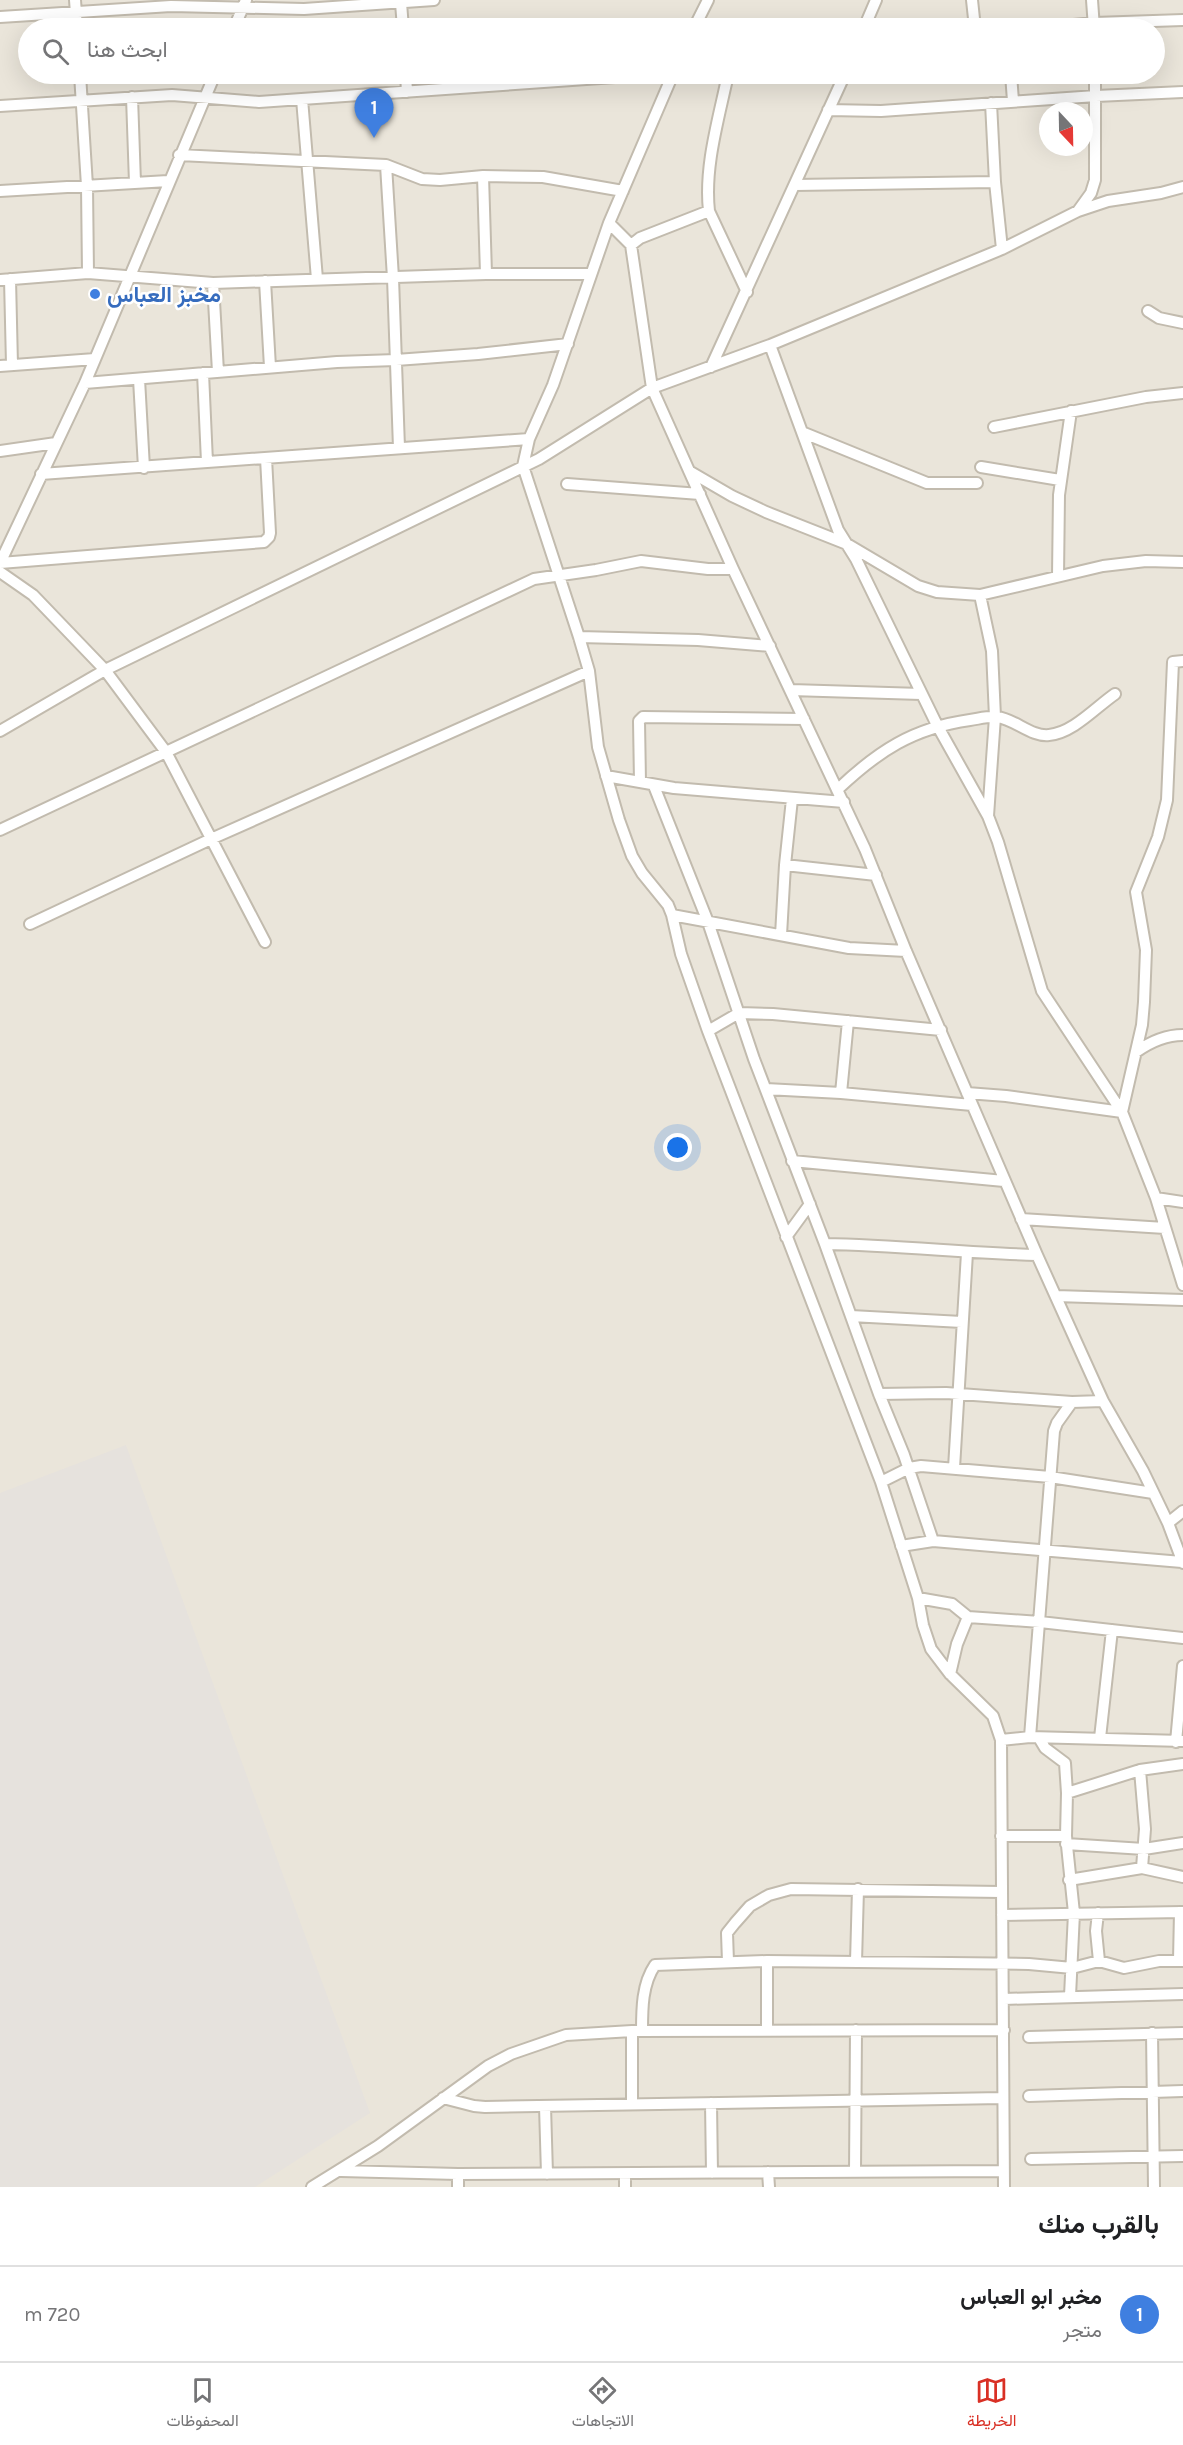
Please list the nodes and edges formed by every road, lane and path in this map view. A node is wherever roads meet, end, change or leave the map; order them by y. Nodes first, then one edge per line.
1 (75, 0) edge
2 (434, 0) edge
3 (708, 0) edge
4 (876, 0) edge
5 (972, 0) edge
6 (1092, 0) edge
7 (401, 3) junction
8 (244, 4) edge
9 (76, 12) junction
10 (0, 18) edge
11 (76, 18) edge
12 (238, 18) edge
13 (402, 18) edge
14 (699, 18) edge
15 (868, 18) edge
16 (974, 18) edge
17 (1093, 18) edge
18 (1183, 20) edge
19 (1165, 21) edge
20 (81, 84) edge
21 (210, 84) edge
22 (407, 84) edge
23 (519, 84) edge
24 (669, 84) edge
25 (726, 84) edge
26 (840, 84) edge
27 (1012, 84) edge
28 (1095, 84) edge
29 (407, 92) junction
30 (1183, 92) edge
31 (1096, 96) junction
32 (132, 97) junction
33 (204, 99) junction
34 (302, 99) junction
35 (82, 100) junction
36 (1013, 101) junction
37 (991, 103) junction
38 (0, 106) edge
39 (828, 110) junction
40 (179, 155) junction
41 (307, 163) junction
42 (386, 165) junction
43 (483, 176) junction
44 (168, 181) junction
45 (995, 182) junction
46 (135, 183) junction
47 (795, 185) junction
48 (87, 186) junction
49 (1183, 187) edge
50 (0, 191) edge
51 (623, 191) junction
52 (710, 211) junction
53 (1078, 211) junction
54 (609, 223) junction
55 (631, 245) junction
56 (1002, 249) junction
57 (88, 273) junction
58 (129, 274) junction
59 (486, 274) junction
60 (591, 274) junction
61 (393, 278) junction
62 (5, 279) edge
63 (317, 279) junction
64 (265, 280) junction
65 (213, 283) junction
66 (747, 292) junction
67 (1148, 311) dead end
68 (1183, 323) edge
69 (568, 344) junction
70 (770, 345) junction
71 (95, 359) junction
72 (396, 360) junction
73 (12, 365) junction
74 (0, 366) edge
75 (270, 367) junction
76 (711, 367) junction
77 (218, 372) junction
78 (203, 373) junction
79 (139, 379) junction
80 (85, 383) junction
81 (652, 388) junction
82 (1183, 393) edge
83 (1071, 411) junction
84 (994, 427) dead end
85 (804, 433) junction
86 (529, 439) junction
87 (56, 443) junction
88 (399, 448) junction
89 (0, 451) edge
90 (266, 458) junction
91 (207, 462) junction
92 (523, 466) junction
93 (981, 467) dead end
94 (144, 468) junction
95 (689, 471) junction
96 (41, 474) junction
97 (1060, 480) junction
98 (978, 483) dead end
99 (567, 484) dead end
100 (700, 494) junction
101 (847, 544) junction
102 (1183, 562) edge
103 (0, 563) edge
104 (733, 569) junction
105 (0, 572) edge
106 (558, 574) junction
107 (1058, 576) junction
108 (980, 595) junction
109 (579, 637) junction
110 (770, 646) junction
111 (1183, 661) edge
112 (105, 670) junction
113 (588, 671) junction
114 (791, 690) junction
115 (921, 694) junction
116 (1115, 694) dead end
117 (995, 717) junction
118 (804, 719) junction
119 (937, 725) junction
120 (0, 731) edge
121 (166, 752) junction
122 (606, 776) junction
123 (640, 782) junction
124 (654, 786) junction
125 (837, 790) junction
126 (792, 799) junction
127 (843, 802) junction
128 (988, 816) junction
129 (0, 830) edge
130 (211, 839) junction
131 (785, 865) junction
132 (876, 875) junction
133 (672, 915) junction
134 (708, 922) junction
135 (30, 924) dead end
136 (781, 935) junction
137 (265, 942) dead end
138 (906, 951) junction
139 (739, 1013) junction
140 (848, 1021) junction
141 (941, 1030) junction
142 (708, 1031) junction
143 (1183, 1035) edge
144 (1136, 1052) junction
145 (766, 1089) junction
146 (841, 1093) junction
147 (967, 1093) junction
148 (972, 1105) junction
149 (1122, 1112) junction
150 (792, 1161) junction
151 (1004, 1181) junction
152 (1156, 1198) junction
153 (1183, 1202) edge
154 (810, 1204) junction
155 (1021, 1219) junction
156 (1165, 1228) junction
157 (786, 1237) junction
158 (825, 1244) junction
159 (967, 1253) junction
160 (1037, 1255) junction
161 (1183, 1285) edge
162 (1056, 1296) junction
163 (1183, 1300) edge
164 (851, 1316) junction
165 (962, 1322) junction
166 (879, 1394) junction
167 (957, 1394) junction
168 (1103, 1401) junction
169 (1072, 1402) junction
170 (909, 1468) junction
171 (954, 1468) junction
172 (1050, 1477) junction
173 (881, 1482) junction
174 (1153, 1492) junction
175 (1183, 1511) edge
176 (1168, 1523) junction
177 (933, 1541) junction
178 (901, 1546) junction
179 (1046, 1549) junction
180 (1183, 1563) edge
181 (918, 1598) junction
182 (968, 1617) junction
183 (1040, 1622) junction
184 (1112, 1630) junction
185 (1183, 1638) edge
186 (1183, 1666) edge
187 (950, 1674) junction
188 (1035, 1738) junction
189 (1100, 1738) junction
190 (1001, 1740) junction
191 (1180, 1741) edge
192 (1183, 1764) edge
193 (1140, 1770) junction
194 (1067, 1793) junction
195 (1001, 1836) junction
196 (1066, 1840) junction
197 (1183, 1843) edge
198 (1144, 1849) junction
199 (1142, 1868) junction
200 (1183, 1877) edge
201 (1069, 1881) junction
202 (858, 1889) junction
203 (1001, 1892) junction
204 (1182, 1912) edge
205 (1074, 1913) junction
206 (1098, 1913) junction
207 (1002, 1915) junction
208 (1099, 1960) junction
209 (767, 1961) junction
210 (1181, 1961) edge
211 (728, 1962) junction
212 (856, 1962) junction
213 (1002, 1964) junction
214 (1072, 1968) junction
215 (1183, 1994) edge
216 (1070, 1996) junction
217 (1004, 1999) junction
218 (767, 2030) junction
219 (856, 2030) junction
220 (1004, 2030) junction
221 (637, 2031) junction
222 (1152, 2033) junction
223 (1183, 2033) edge
224 (1029, 2037) dead end
225 (1153, 2090) junction
226 (1183, 2091) edge
227 (1029, 2096) dead end
228 (443, 2098) junction
229 (1002, 2098) junction
230 (857, 2102) junction
231 (711, 2103) junction
232 (632, 2104) junction
233 (545, 2106) junction
234 (1183, 2156) edge
235 (1153, 2157) junction
236 (1031, 2159) dead end
237 (340, 2171) junction
238 (1003, 2171) junction
239 (768, 2172) junction
240 (855, 2172) junction
241 (712, 2173) junction
242 (458, 2174) junction
243 (547, 2174) junction
244 (625, 2174) junction
245 (312, 2187) edge
246 (458, 2187) edge
247 (625, 2187) edge
248 (769, 2187) edge
249 (1004, 2187) edge
250 (1154, 2187) edge

1 - 9 street
2 - 7 street
3 - 14 street
4 - 15 street
5 - 16 street
6 - 17 street
7 - 8 street
7 - 13 street
8 - 9 street
8 - 12 street
9 - 10 street
9 - 11 street
18 - 19 street
20 - 35 street
21 - 33 street
22 - 29 street
23 - 29 street
24 - 51 street
25 - 52 street
26 - 39 street
27 - 36 street
28 - 31 street
29 - 34 street
30 - 31 street
31 - 36 street
31 - 53 street
32 - 33 street
32 - 35 street
32 - 46 street
33 - 34 street
33 - 40 street
34 - 41 street
35 - 38 street
35 - 48 street
36 - 37 street
37 - 39 street
37 - 45 street
39 - 47 street
40 - 41 street
40 - 44 street
41 - 42 street
41 - 63 street
42 - 43 street
42 - 61 street
43 - 51 street
43 - 59 street
44 - 46 street
44 - 58 street
45 - 47 street
45 - 56 street
46 - 48 street
47 - 66 street
48 - 50 street
48 - 57 street
49 - 53 street
51 - 54 street
52 - 55 street
52 - 66 street
53 - 56 street
54 - 55 street
54 - 60 street
55 - 81 street
56 - 70 street
57 - 58 street
57 - 62 street
58 - 65 street
58 - 71 street
59 - 60 street
59 - 61 street
60 - 69 street
61 - 63 street
61 - 72 street
62 - 73 street
63 - 64 street
64 - 65 street
64 - 75 street
65 - 77 street
66 - 76 street
67 - 68 street
69 - 72 street
69 - 86 street
70 - 76 street
70 - 85 street
71 - 73 street
71 - 80 street
72 - 75 street
72 - 88 street
73 - 74 street
75 - 77 street
76 - 81 street
77 - 78 street
78 - 79 street
78 - 91 street
79 - 80 street
79 - 94 street
80 - 87 street
81 - 92 street
81 - 95 street
82 - 83 street
83 - 84 street
83 - 97 street
85 - 98 street
85 - 101 street
86 - 88 street
86 - 92 street
87 - 89 street
87 - 96 street
88 - 90 street
90 - 91 street
90 - 103 street
91 - 94 street
92 - 106 street
92 - 112 street
93 - 97 street
94 - 96 street
95 - 100 street
95 - 101 street
96 - 103 street
97 - 107 street
99 - 100 street
100 - 104 street
101 - 108 street
101 - 115 street
102 - 107 street
104 - 106 street
104 - 110 street
105 - 112 street
106 - 109 street
106 - 121 street
107 - 108 street
108 - 117 street
109 - 110 street
109 - 113 street
110 - 114 street
111 - 144 street
112 - 120 street
112 - 121 street
113 - 122 street
113 - 130 street
114 - 115 street
114 - 118 street
115 - 119 street
116 - 117 street
117 - 119 street
117 - 128 street
118 - 123 street
118 - 125 street
119 - 125 street
119 - 128 street
121 - 129 street
121 - 130 street
122 - 123 street
122 - 133 street
123 - 124 street
124 - 126 street
124 - 134 street
125 - 127 street
126 - 127 street
126 - 131 street
127 - 132 street
128 - 149 street
130 - 135 street
130 - 137 street
131 - 132 street
131 - 136 street
132 - 138 street
133 - 134 street
133 - 142 street
134 - 136 street
134 - 139 street
136 - 138 street
138 - 141 street
139 - 140 street
139 - 142 street
139 - 145 street
140 - 141 street
140 - 146 street
141 - 147 street
142 - 157 street
143 - 144 street
144 - 149 street
145 - 146 street
145 - 150 street
146 - 148 street
147 - 148 street
147 - 149 street
148 - 151 street
149 - 152 street
150 - 151 street
150 - 154 street
151 - 155 street
152 - 153 street
152 - 156 street
154 - 157 street
154 - 158 street
155 - 156 street
155 - 160 street
156 - 161 street
157 - 173 street
158 - 159 street
158 - 164 street
159 - 160 street
159 - 165 street
160 - 162 street
162 - 163 street
162 - 168 street
164 - 165 street
164 - 166 street
165 - 167 street
166 - 167 street
166 - 170 street
167 - 169 street
167 - 171 street
168 - 169 street
168 - 174 street
169 - 172 street
170 - 171 street
170 - 173 street
170 - 177 street
171 - 172 street
172 - 174 street
172 - 179 street
173 - 178 street
174 - 176 street
175 - 176 street
176 - 180 street
177 - 178 street
177 - 179 street
178 - 181 street
179 - 180 street
179 - 183 street
181 - 182 street
181 - 187 street
182 - 183 street
182 - 187 street
183 - 184 street
183 - 188 street
184 - 185 street
184 - 189 street
186 - 191 street
187 - 190 street
188 - 189 street
188 - 190 street
188 - 194 street
189 - 191 street
190 - 195 street
192 - 193 street
193 - 194 street
193 - 198 street
194 - 196 street
195 - 196 street
195 - 203 street
196 - 198 street
196 - 201 street
197 - 198 street
198 - 199 street
199 - 200 street
199 - 201 street
201 - 205 street
202 - 203 street
202 - 211 street
202 - 212 street
203 - 207 street
204 - 206 street
204 - 210 street
205 - 206 street
205 - 207 street
205 - 214 street
206 - 208 street
207 - 213 street
208 - 210 street
208 - 214 street
209 - 211 street
209 - 212 street
209 - 218 street
211 - 221 street
212 - 213 street
213 - 214 street
213 - 217 street
214 - 216 street
215 - 216 street
216 - 217 street
217 - 220 street
218 - 219 street
218 - 221 street
219 - 220 street
219 - 230 street
220 - 229 street
221 - 228 street
221 - 232 street
222 - 223 street
222 - 224 street
222 - 225 street
225 - 226 street
225 - 227 street
225 - 235 street
228 - 233 street
228 - 237 street
229 - 230 street
229 - 238 street
230 - 231 street
230 - 240 street
231 - 232 street
231 - 241 street
232 - 233 street
233 - 243 street
234 - 235 street
235 - 236 street
235 - 250 street
237 - 242 street
237 - 245 street
238 - 240 street
238 - 249 street
239 - 240 street
239 - 241 street
239 - 248 street
241 - 244 street
242 - 243 street
242 - 246 street
243 - 244 street
244 - 247 street

